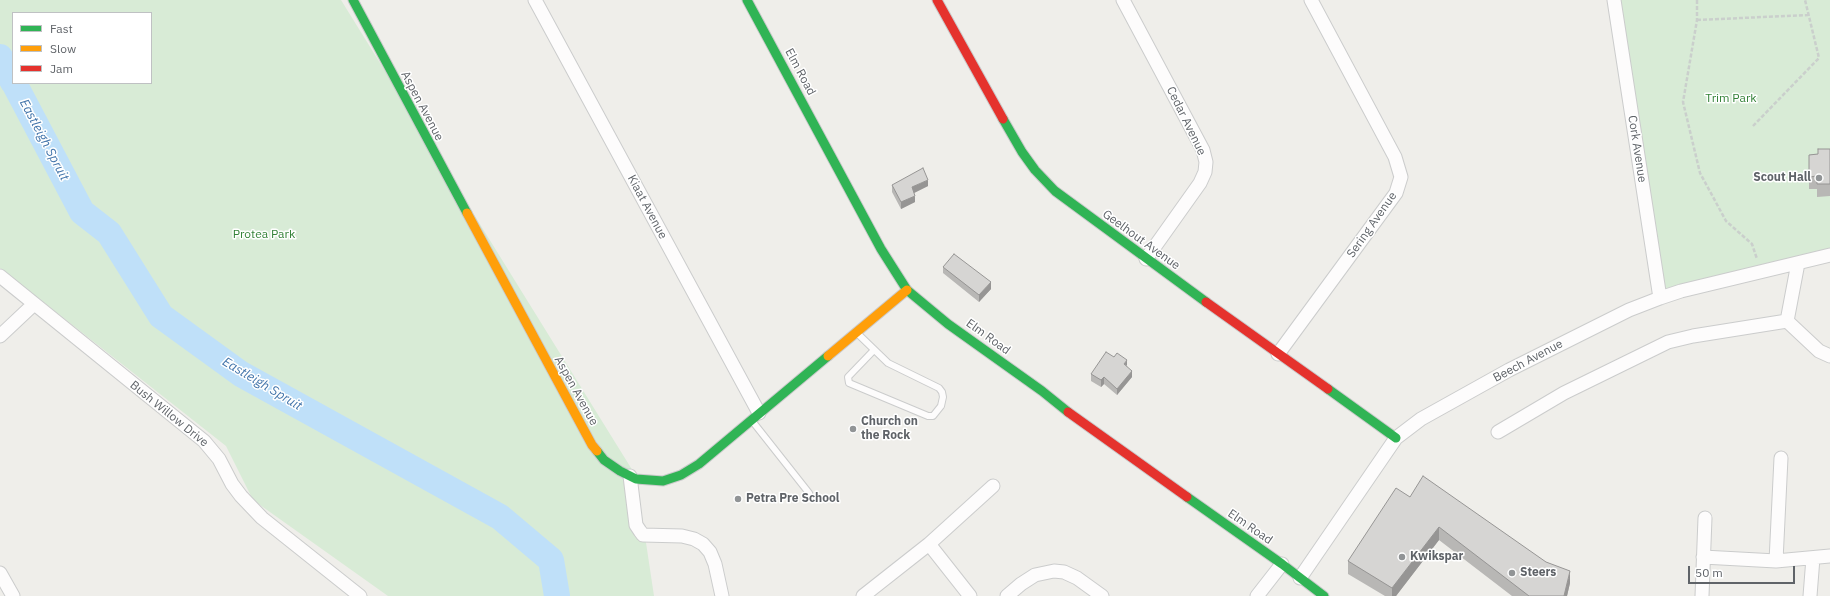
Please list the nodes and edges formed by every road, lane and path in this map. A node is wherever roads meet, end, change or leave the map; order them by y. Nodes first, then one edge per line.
1 (353, 0) edge
2 (535, 0) edge
3 (747, 0) edge
4 (937, 0) edge
5 (1123, 0) edge
6 (1311, 0) edge
7 (1614, 0) edge
8 (1697, 0) edge
9 (1805, 0) edge
10 (1808, 15) junction
11 (1697, 20) junction
12 (1753, 126) dead end
13 (1830, 255) edge
14 (1146, 259) junction
15 (1798, 262) junction
16 (1761, 271) junction
17 (0, 276) edge
18 (907, 290) junction
19 (1660, 298) junction
20 (34, 304) junction
21 (1787, 321) junction
22 (856, 332) junction
23 (0, 336) edge
24 (874, 350) junction
25 (1278, 354) junction
26 (1830, 356) edge
27 (755, 417) junction
28 (1498, 432) dead end
29 (1396, 438) junction
30 (1781, 458) dead end
31 (630, 476) junction
32 (994, 486) dead end
33 (809, 493) dead end
34 (1705, 518) dead end
35 (929, 544) junction
36 (1830, 556) edge
37 (1703, 557) junction
38 (1813, 558) junction
39 (1776, 561) junction
40 (1282, 564) junction
41 (0, 573) edge
42 (1300, 578) junction
43 (13, 596) edge
44 (360, 596) edge
45 (722, 596) edge
46 (863, 596) edge
47 (970, 596) edge
48 (1008, 596) edge
49 (1102, 596) edge
50 (1257, 596) edge
51 (1324, 596) edge
52 (1702, 596) edge
53 (1810, 596) edge

1 - 31 street, Aspen Avenue
2 - 27 street, Kiaat Avenue
3 - 18 street, Elm Road
4 - 14 street, Geelhout Avenue
5 - 14 street, Cedar Avenue
6 - 25 street, Sering Avenue
7 - 19 street, Cork Avenue
8 - 11 path
9 - 10 path
10 - 11 path
10 - 12 path
11 - 16 path
13 - 15 street, Beech Avenue
14 - 25 street, Geelhout Avenue
15 - 16 street, Beech Avenue
15 - 21 street
16 - 19 street, Beech Avenue
17 - 20 street, Bush Willow Drive
18 - 22 street, Aspen Avenue
18 - 40 street, Elm Road
19 - 29 street, Beech Avenue
20 - 23 street
20 - 44 street, Bush Willow Drive
21 - 26 street
21 - 28 street
22 - 24 lane
22 - 27 street, Aspen Avenue
24 - 24 lane
25 - 29 street, Geelhout Avenue
27 - 31 street, Aspen Avenue
27 - 33 lane
29 - 42 street, Beech Avenue
30 - 39 street
31 - 45 street
32 - 35 street
34 - 37 street
35 - 46 street
35 - 47 street
36 - 38 street
37 - 39 street
37 - 52 street
38 - 39 street
38 - 53 street
40 - 42 street, Elm Road
40 - 50 street
41 - 43 street
42 - 51 street, Elm Road
48 - 49 street

